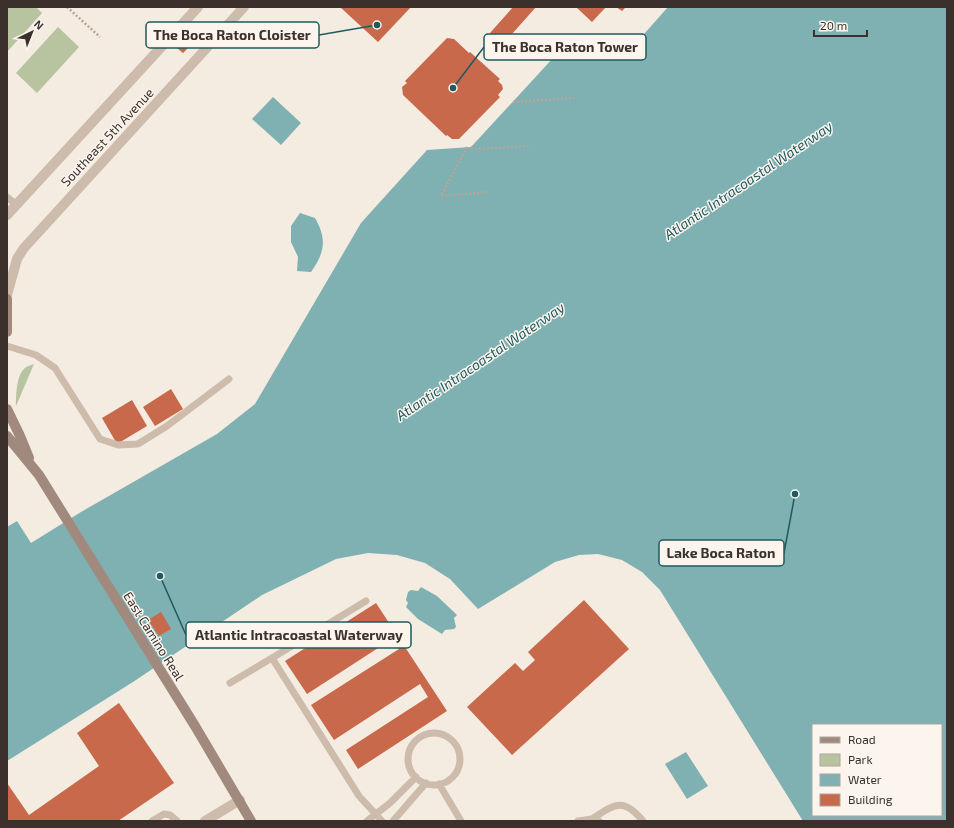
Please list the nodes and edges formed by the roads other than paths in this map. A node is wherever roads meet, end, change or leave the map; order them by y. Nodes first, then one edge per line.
1 (198, 7) edge
2 (244, 7) edge
3 (7, 197) edge
4 (17, 205) junction
5 (7, 215) edge
6 (7, 295) edge
7 (7, 299) edge
8 (7, 332) edge
9 (7, 346) edge
10 (229, 379) dead end
11 (7, 410) edge
12 (7, 436) edge
13 (32, 466) junction
14 (366, 601) dead end
15 (272, 658) junction
16 (230, 683) dead end
17 (416, 777) junction
18 (426, 783) junction
19 (439, 784) junction
20 (240, 800) junction
21 (376, 814) junction
22 (595, 820) edge
23 (152, 821) edge
24 (177, 821) edge
25 (205, 821) edge
26 (251, 821) edge
27 (367, 821) edge
28 (382, 821) edge
29 (393, 821) edge
30 (461, 821) edge
31 (578, 821) edge
32 (643, 821) edge

1 - 4 street, Southeast 5th Avenue
2 - 6 street, Southeast 5th Avenue
3 - 4 lane
4 - 5 street, Southeast 5th Avenue
7 - 8 street
9 - 10 lane
11 - 13 street, East Camino Real
12 - 13 street, East Camino Real
13 - 20 street, East Camino Real
14 - 15 lane
15 - 16 lane
15 - 21 lane
17 - 18 lane
17 - 19 lane
17 - 21 lane
18 - 19 lane
18 - 29 lane
19 - 30 lane
20 - 25 street
20 - 26 street, East Camino Real
21 - 27 lane
21 - 28 lane
22 - 31 lane
22 - 32 lane
23 - 24 lane

